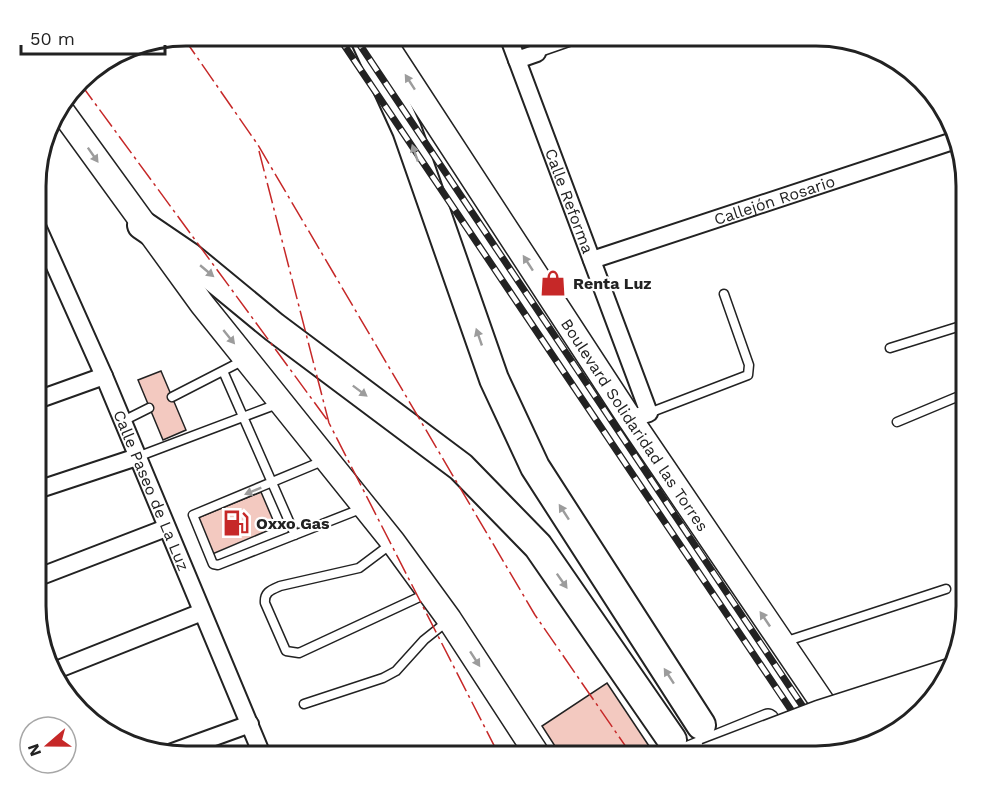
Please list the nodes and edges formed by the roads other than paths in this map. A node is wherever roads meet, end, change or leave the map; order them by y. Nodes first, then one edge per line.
1 (369, 46) edge
2 (387, 46) edge
3 (512, 47) edge
4 (556, 47) edge
5 (537, 53) joint
6 (517, 60) junction
7 (65, 116) edge
8 (949, 142) edge
9 (142, 225) junction
10 (46, 246) edge
11 (592, 260) junction
12 (724, 294) dead end
13 (956, 327) edge
14 (890, 348) dead end
15 (247, 358) junction
16 (223, 371) junction
17 (104, 376) junction
18 (46, 397) edge
19 (172, 397) dead end
20 (956, 397) edge
21 (280, 403) junction
22 (149, 408) dead end
23 (243, 416) junction
24 (639, 416) junction
25 (123, 421) junction
26 (897, 422) dead end
27 (137, 458) junction
28 (326, 459) junction
29 (272, 483) junction
30 (47, 487) edge
31 (365, 507) junction
32 (166, 528) junction
33 (295, 535) junction
34 (393, 542) junction
35 (47, 574) edge
36 (946, 589) dead end
37 (430, 593) junction
38 (202, 612) junction
39 (449, 619) junction
40 (781, 643) junction
41 (945, 662) edge
42 (61, 668) edge
43 (938, 676) edge
44 (821, 703) junction
45 (304, 704) dead end
46 (914, 706) edge
47 (250, 724) junction
48 (701, 725) dead end
49 (846, 743) edge
50 (189, 746) edge
51 (259, 746) edge
52 (532, 746) edge
53 (673, 746) edge
54 (681, 746) edge
55 (737, 746) edge
56 (793, 746) edge

48 -> 1 highway
24 -> 2 main road, Boulevard Solidaridad las Torres
3 - 6 street, Calle Reforma
4 - 5 lane
5 - 6 street
6 - 11 street, Calle Reforma
7 -> 9 main road
8 - 11 street, Callejón Rosario
9 -> 15 main road
9 -> 53 highway
10 - 17 street, Calle Paseo de La Luz
11 - 24 street, Calle Reforma
12 - 24 lane
13 - 14 lane
15 - 16 lane
15 - 21 main road
16 - 19 lane
16 - 23 lane
17 - 18 street
17 - 25 street, Calle Paseo de La Luz
20 - 26 lane
21 - 23 lane
21 - 28 main road
22 - 25 lane
23 - 27 lane
23 - 29 lane
40 -> 24 main road, Boulevard Solidaridad las Torres
25 - 27 street, Calle Paseo de La Luz
27 - 30 street
27 - 32 street, Calle Paseo de La Luz
28 - 29 lane
28 - 31 main road
29 - 33 lane
29 -> 33 lane
31 - 33 lane
31 - 34 main road
32 - 35 street
32 - 38 street, Calle Paseo de La Luz
34 - 37 main road
34 - 37 lane
36 - 40 lane
37 - 39 main road
38 - 42 street
38 - 47 street, Calle Paseo de La Luz
39 - 45 lane
39 -> 52 main road
40 - 44 main road, Boulevard Solidaridad las Torres
41 - 44 street
43 - 55 main road, bridge
44 - 49 main road, Boulevard Solidaridad las Torres
44 - 54 street
46 - 56 main road, bridge
47 - 50 street
47 - 51 street, Calle Paseo de La Luz

